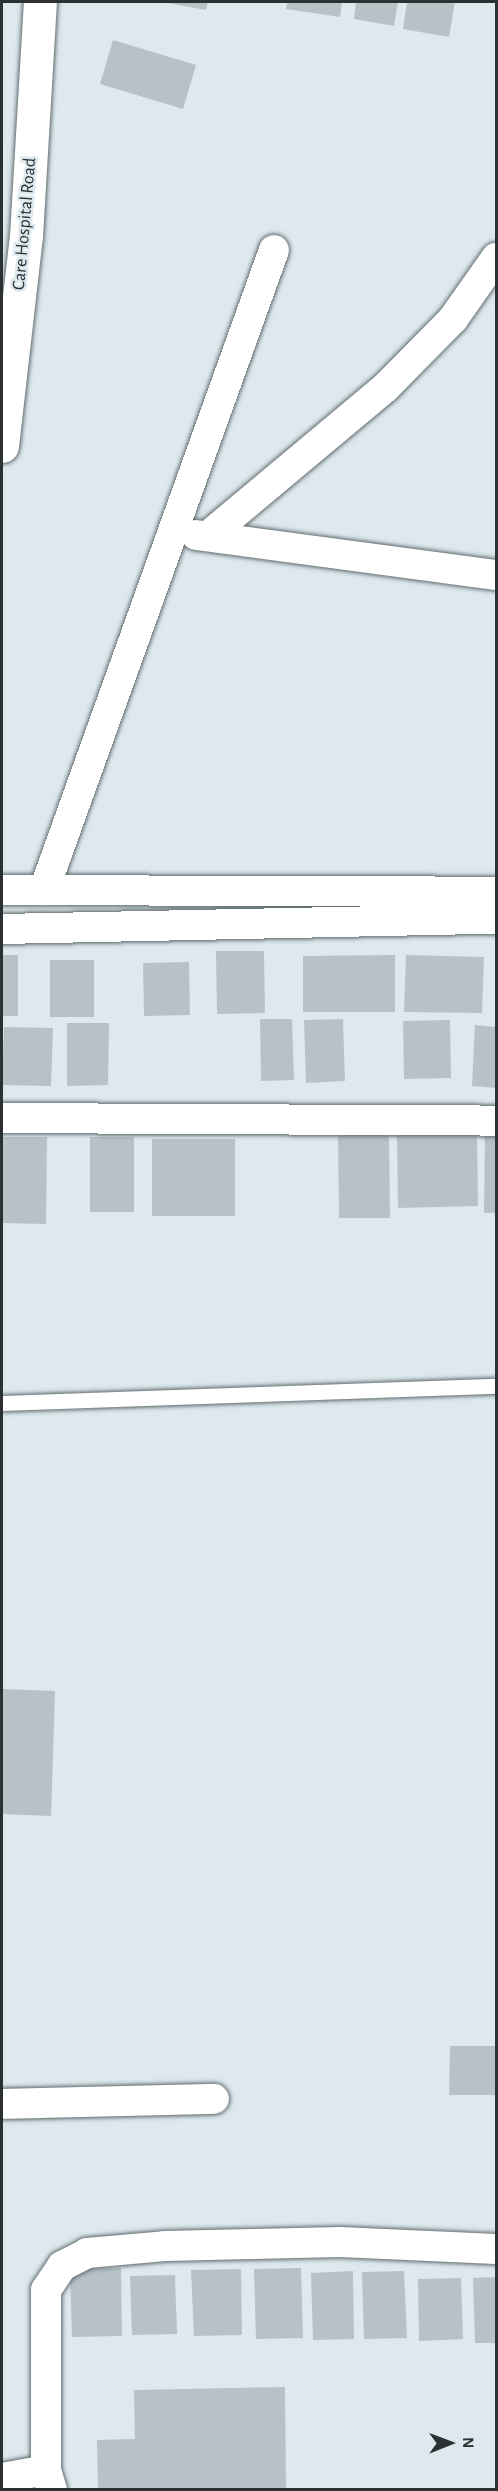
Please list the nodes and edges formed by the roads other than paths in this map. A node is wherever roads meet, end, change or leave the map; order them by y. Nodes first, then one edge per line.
1 (40, 2) edge
2 (274, 250) dead end
3 (496, 258) edge
4 (2, 446) edge
5 (177, 532) junction
6 (208, 536) junction
7 (496, 576) edge
8 (2, 890) edge
9 (44, 890) junction
10 (496, 892) edge
11 (496, 919) edge
12 (2, 929) edge
13 (2, 1118) edge
14 (496, 1121) edge
15 (496, 1386) edge
16 (2, 1402) edge
17 (214, 2099) dead end
18 (2, 2104) edge
19 (496, 2249) edge
20 (2, 2478) edge
21 (49, 2480) edge

1 - 4 street, Care Hospital Road
2 - 5 street
3 - 6 street
5 - 6 street
5 - 9 street
6 - 7 street
8 - 9 street
9 - 10 street
11 - 12 street
13 - 14 street
15 - 16 lane
17 - 18 street
19 - 21 street
20 - 21 street

